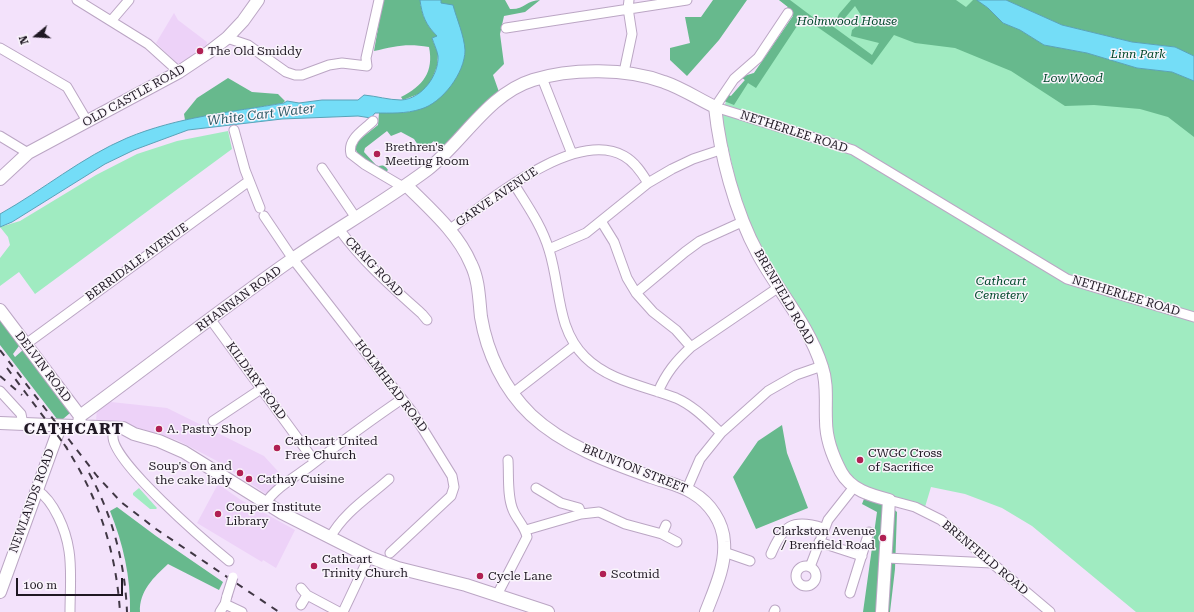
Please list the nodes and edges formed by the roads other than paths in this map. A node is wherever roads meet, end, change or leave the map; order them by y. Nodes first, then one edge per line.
1 (77, 0) edge
2 (129, 0) edge
3 (258, 0) edge
4 (379, 0) edge
5 (687, 0) edge
6 (628, 4) edge
7 (788, 13) dead end
8 (111, 21) junction
9 (506, 28) dead end
10 (227, 38) junction
11 (0, 48) edge
12 (179, 72) junction
13 (624, 72) junction
14 (542, 78) junction
15 (715, 107) junction
16 (87, 121) junction
17 (373, 121) dead end
18 (234, 130) dead end
19 (0, 136) edge
20 (723, 149) junction
21 (28, 153) junction
22 (572, 154) junction
23 (322, 168) dead end
24 (0, 179) edge
25 (249, 181) junction
26 (648, 183) junction
27 (514, 184) junction
28 (404, 186) junction
29 (356, 218) junction
30 (601, 221) junction
31 (742, 222) junction
32 (339, 229) junction
33 (450, 230) junction
34 (549, 249) junction
35 (293, 259) junction
36 (779, 287) junction
37 (636, 293) junction
38 (0, 310) edge
39 (1194, 317) edge
40 (211, 320) junction
41 (427, 320) dead end
42 (26, 344) junction
43 (575, 345) junction
44 (692, 347) junction
45 (822, 366) junction
46 (261, 388) junction
47 (0, 391) edge
48 (658, 392) junction
49 (513, 394) junction
50 (402, 399) junction
51 (79, 421) junction
52 (213, 421) dead end
53 (0, 423) edge
54 (23, 424) junction
55 (0, 429) edge
56 (58, 432) junction
57 (134, 434) junction
58 (720, 434) junction
59 (113, 436) junction
60 (508, 460) dead end
61 (315, 462) junction
62 (390, 479) dead end
63 (854, 487) junction
64 (536, 488) dead end
65 (687, 489) junction
66 (37, 490) junction
67 (889, 500) junction
68 (265, 504) junction
69 (581, 514) junction
70 (666, 525) dead end
71 (823, 528) junction
72 (526, 530) junction
73 (869, 532) dead end
74 (662, 534) junction
75 (330, 538) junction
76 (678, 542) dead end
77 (819, 542) junction
78 (724, 552) junction
79 (390, 553) dead end
80 (771, 554) dead end
81 (862, 556) junction
82 (369, 557) junction
83 (886, 558) junction
84 (750, 560) dead end
85 (229, 561) dead end
86 (992, 562) junction
87 (810, 567) dead end
88 (233, 577) dead end
89 (0, 589) edge
90 (850, 593) dead end
91 (497, 595) junction
92 (224, 604) edge
93 (302, 605) dead end
94 (526, 608) edge
95 (544, 611) edge
96 (70, 612) edge
97 (242, 612) edge
98 (338, 612) edge
99 (343, 612) edge
100 (706, 612) edge
101 (882, 612) edge
102 (1050, 612) edge

1 - 8 street
2 - 8 street
3 - 10 street, OLD CASTLE ROAD
4 - 10 street
5 - 6 street
6 - 9 street
6 - 13 street
7 - 15 street
8 - 12 street
10 - 12 street, OLD CASTLE ROAD
11 - 16 street
12 - 16 street, OLD CASTLE ROAD
13 - 14 street, NETHERLEE ROAD
13 - 15 street, NETHERLEE ROAD
14 - 22 street
14 - 28 street, NETHERLEE ROAD
15 - 20 street, BRENFIELD ROAD
15 - 39 street, NETHERLEE ROAD
16 - 21 street, OLD CASTLE ROAD
17 - 28 street
18 - 25 street, HOLMHEAD ROAD
19 - 21 street
20 - 26 street
20 - 31 street, BRENFIELD ROAD
21 - 24 street, OLD CASTLE ROAD
22 - 26 street, GARVE AVENUE
22 - 27 street, GARVE AVENUE
23 - 29 street
25 - 35 street, HOLMHEAD ROAD
25 - 42 street, BERRIDALE AVENUE
26 - 30 street
27 - 33 street, GARVE AVENUE
27 - 34 street
28 - 29 street, RHANNAN ROAD
28 - 33 street, BRUNTON STREET
29 - 32 street, RHANNAN ROAD
30 - 34 street
30 - 37 street
31 - 36 street, BRENFIELD ROAD
31 - 37 street
32 - 35 street, RHANNAN ROAD
32 - 41 street, CRAIG ROAD
33 - 49 street, BRUNTON STREET
34 - 43 street
35 - 40 street, RHANNAN ROAD
35 - 50 street, HOLMHEAD ROAD
36 - 44 street
36 - 45 street, BRENFIELD ROAD
37 - 44 street
38 - 42 street, DELVIN ROAD
40 - 46 street, KILDARY ROAD
40 - 51 street, RHANNAN ROAD
42 - 51 street, DELVIN ROAD
43 - 48 street
43 - 49 street
44 - 48 street
45 - 58 street
45 - 63 street, BRENFIELD ROAD
46 - 52 street
46 - 61 street, KILDARY ROAD
47 - 54 street
48 - 58 street
49 - 65 street, BRUNTON STREET
50 - 61 street
50 - 79 street, HOLMHEAD ROAD
51 - 54 street
51 - 56 street
51 - 57 street
53 - 54 street
55 - 56 street
56 - 59 street
56 - 66 street, NEWLANDS ROAD
57 - 59 street
57 - 68 street
58 - 65 street
59 - 85 street
60 - 72 street
61 - 68 street
62 - 75 street
63 - 67 street, BRENFIELD ROAD
63 - 71 street
64 - 69 street
65 - 78 street, BRUNTON STREET
66 - 89 street, NEWLANDS ROAD
66 - 96 street
67 - 83 street
67 - 86 street, BRENFIELD ROAD
68 - 75 street
69 - 72 street
69 - 74 street
70 - 74 street
71 - 77 street
71 - 80 street
72 - 91 street
73 - 81 street
74 - 76 street
75 - 82 street
77 - 81 street
77 - 87 street
78 - 84 street
78 - 100 street, BRUNTON STREET
81 - 90 street
82 - 91 street
82 - 99 street
83 - 86 street
83 - 101 street
86 - 102 street, BRENFIELD ROAD
88 - 92 street, bridge
91 - 94 street
92 - 97 street
93 - 98 street
94 - 95 street

